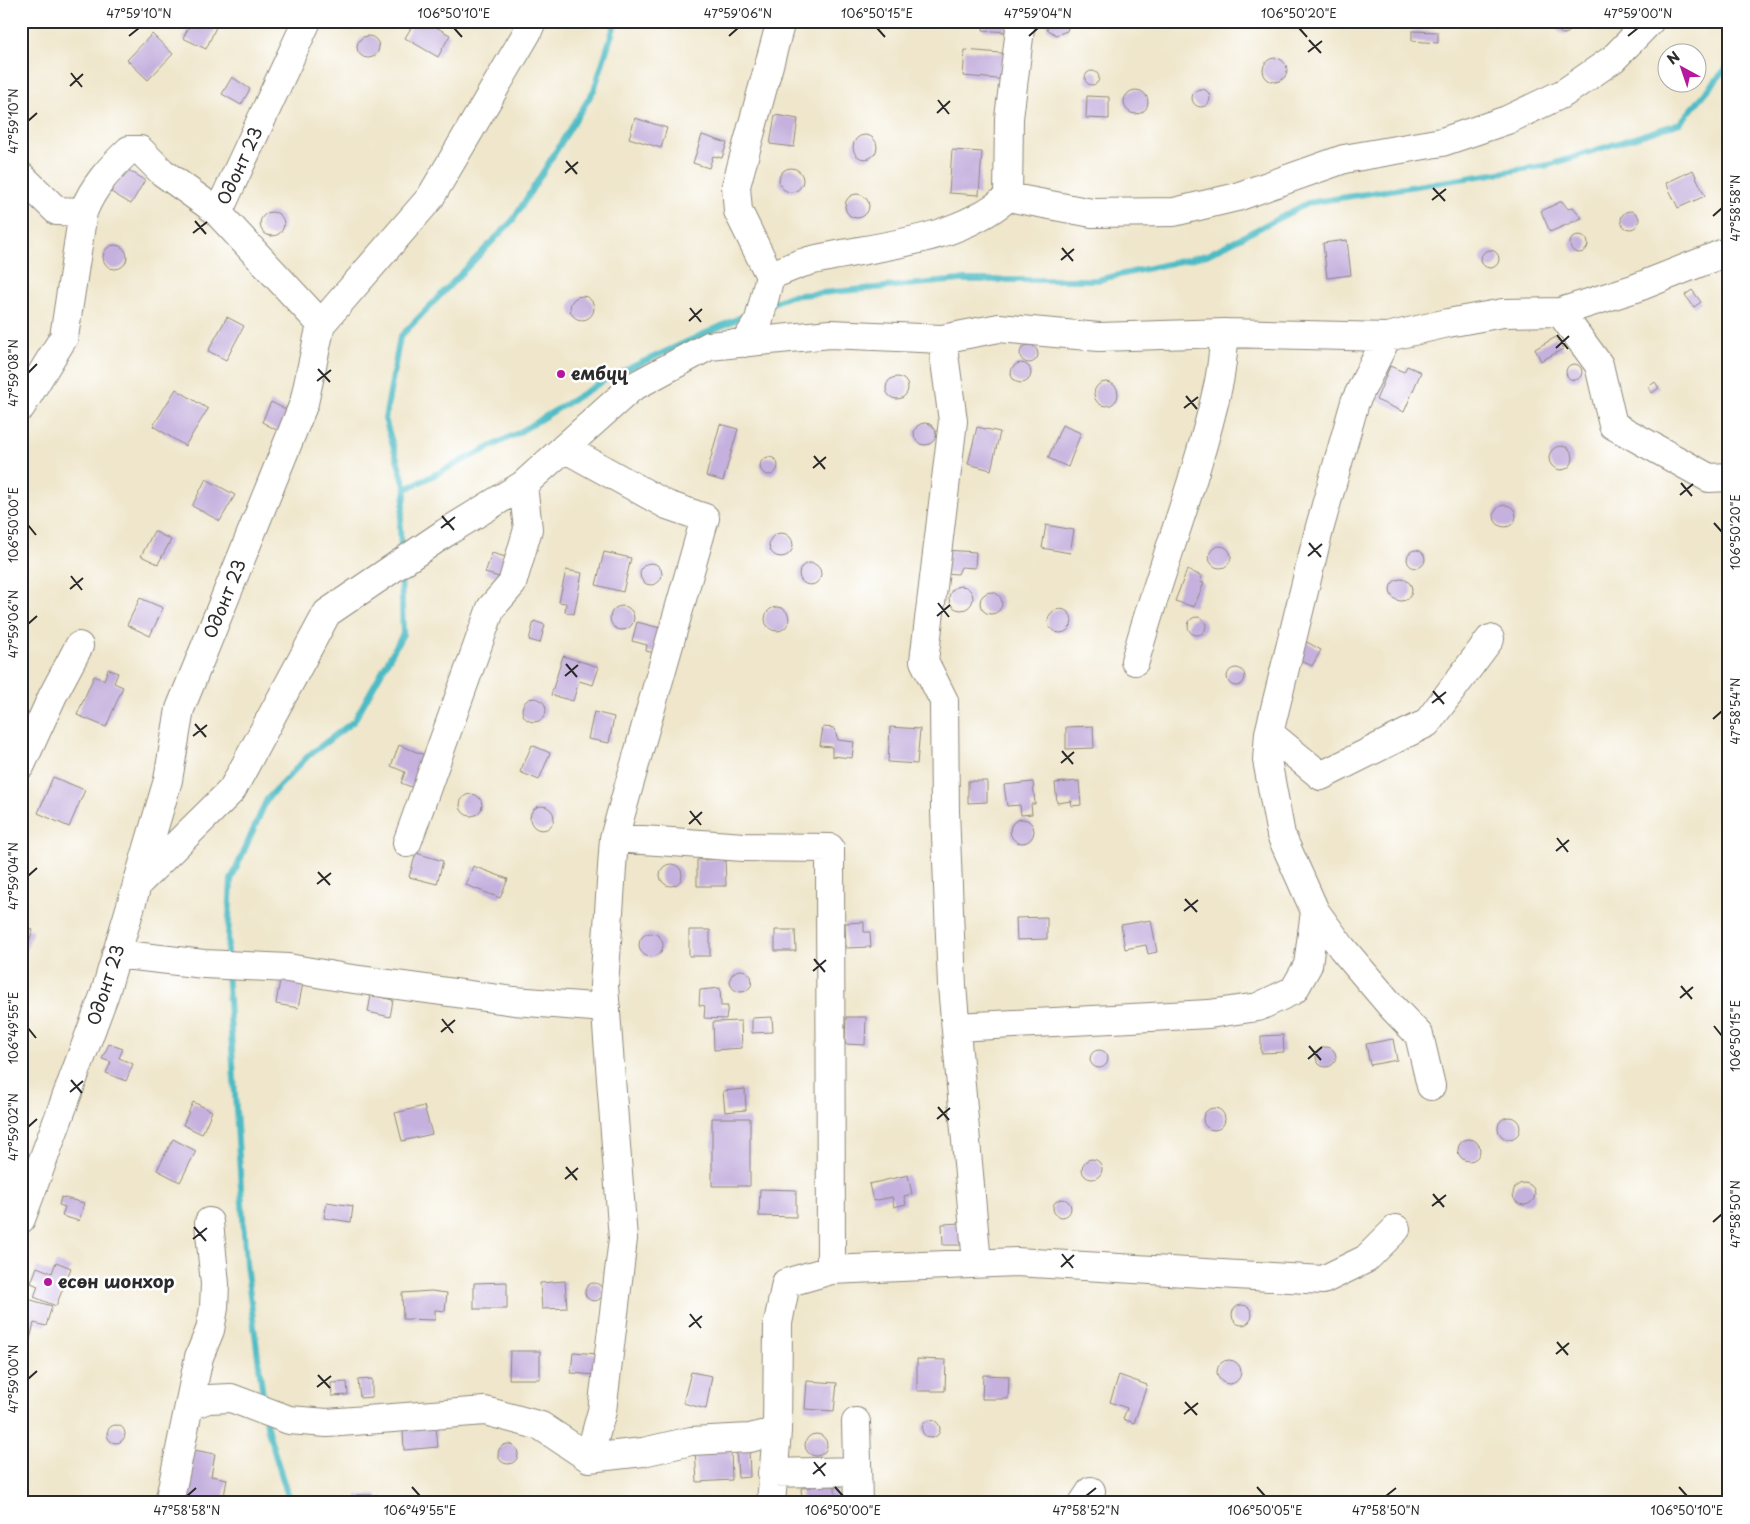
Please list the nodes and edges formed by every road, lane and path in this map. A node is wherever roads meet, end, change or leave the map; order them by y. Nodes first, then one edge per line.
1 (306, 21) edge
2 (532, 21) edge
3 (780, 21) edge
4 (1020, 21) edge
5 (1650, 21) edge
6 (21, 176) edge
7 (1008, 198) junction
8 (83, 212) junction
9 (219, 213) junction
10 (1729, 251) edge
11 (770, 276) junction
12 (1560, 312) junction
13 (321, 324) junction
14 (1225, 333) junction
15 (1387, 337) junction
16 (942, 339) junction
17 (745, 343) junction
18 (21, 407) edge
19 (564, 448) junction
20 (1729, 477) edge
21 (523, 485) junction
22 (1490, 639) dead end
23 (79, 646) dead end
24 (1135, 661) dead end
25 (1269, 734) junction
26 (21, 765) edge
27 (614, 838) junction
28 (407, 843) dead end
29 (137, 884) junction
30 (1315, 910) junction
31 (116, 954) junction
32 (606, 1008) junction
33 (956, 1027) junction
34 (1431, 1086) dead end
35 (21, 1219) edge
36 (209, 1222) dead end
37 (1396, 1229) dead end
38 (977, 1263) junction
39 (831, 1270) junction
40 (189, 1406) junction
41 (856, 1422) dead end
42 (777, 1431) junction
43 (589, 1458) junction
44 (857, 1471) junction
45 (772, 1473) junction
46 (169, 1503) edge
47 (771, 1503) edge
48 (858, 1503) edge

1 - 9 street, Одонт 23
2 - 13 street
3 - 11 street
4 - 7 street
5 - 7 street
6 - 8 street
7 - 11 street
8 - 9 street
8 - 18 street
9 - 13 street, Одонт 23
10 - 12 street
11 - 17 street
12 - 15 street
12 - 20 street
13 - 29 street, Одонт 23
14 - 15 street
14 - 16 street
14 - 24 street
15 - 25 street
16 - 17 street
16 - 33 street
17 - 19 street
19 - 21 street
19 - 27 street
21 - 28 street
21 - 29 street
22 - 25 street
23 - 26 street
25 - 30 street
27 - 32 street
27 - 39 street
29 - 31 street, Одонт 23
30 - 33 street
30 - 34 street
31 - 32 street
31 - 35 street, Одонт 23
32 - 43 street
33 - 38 street
36 - 40 street
37 - 38 street
38 - 39 street
39 - 42 street
40 - 43 street
40 - 46 street
41 - 44 street
42 - 43 street
42 - 45 street
44 - 45 street
44 - 48 street
45 - 47 street

